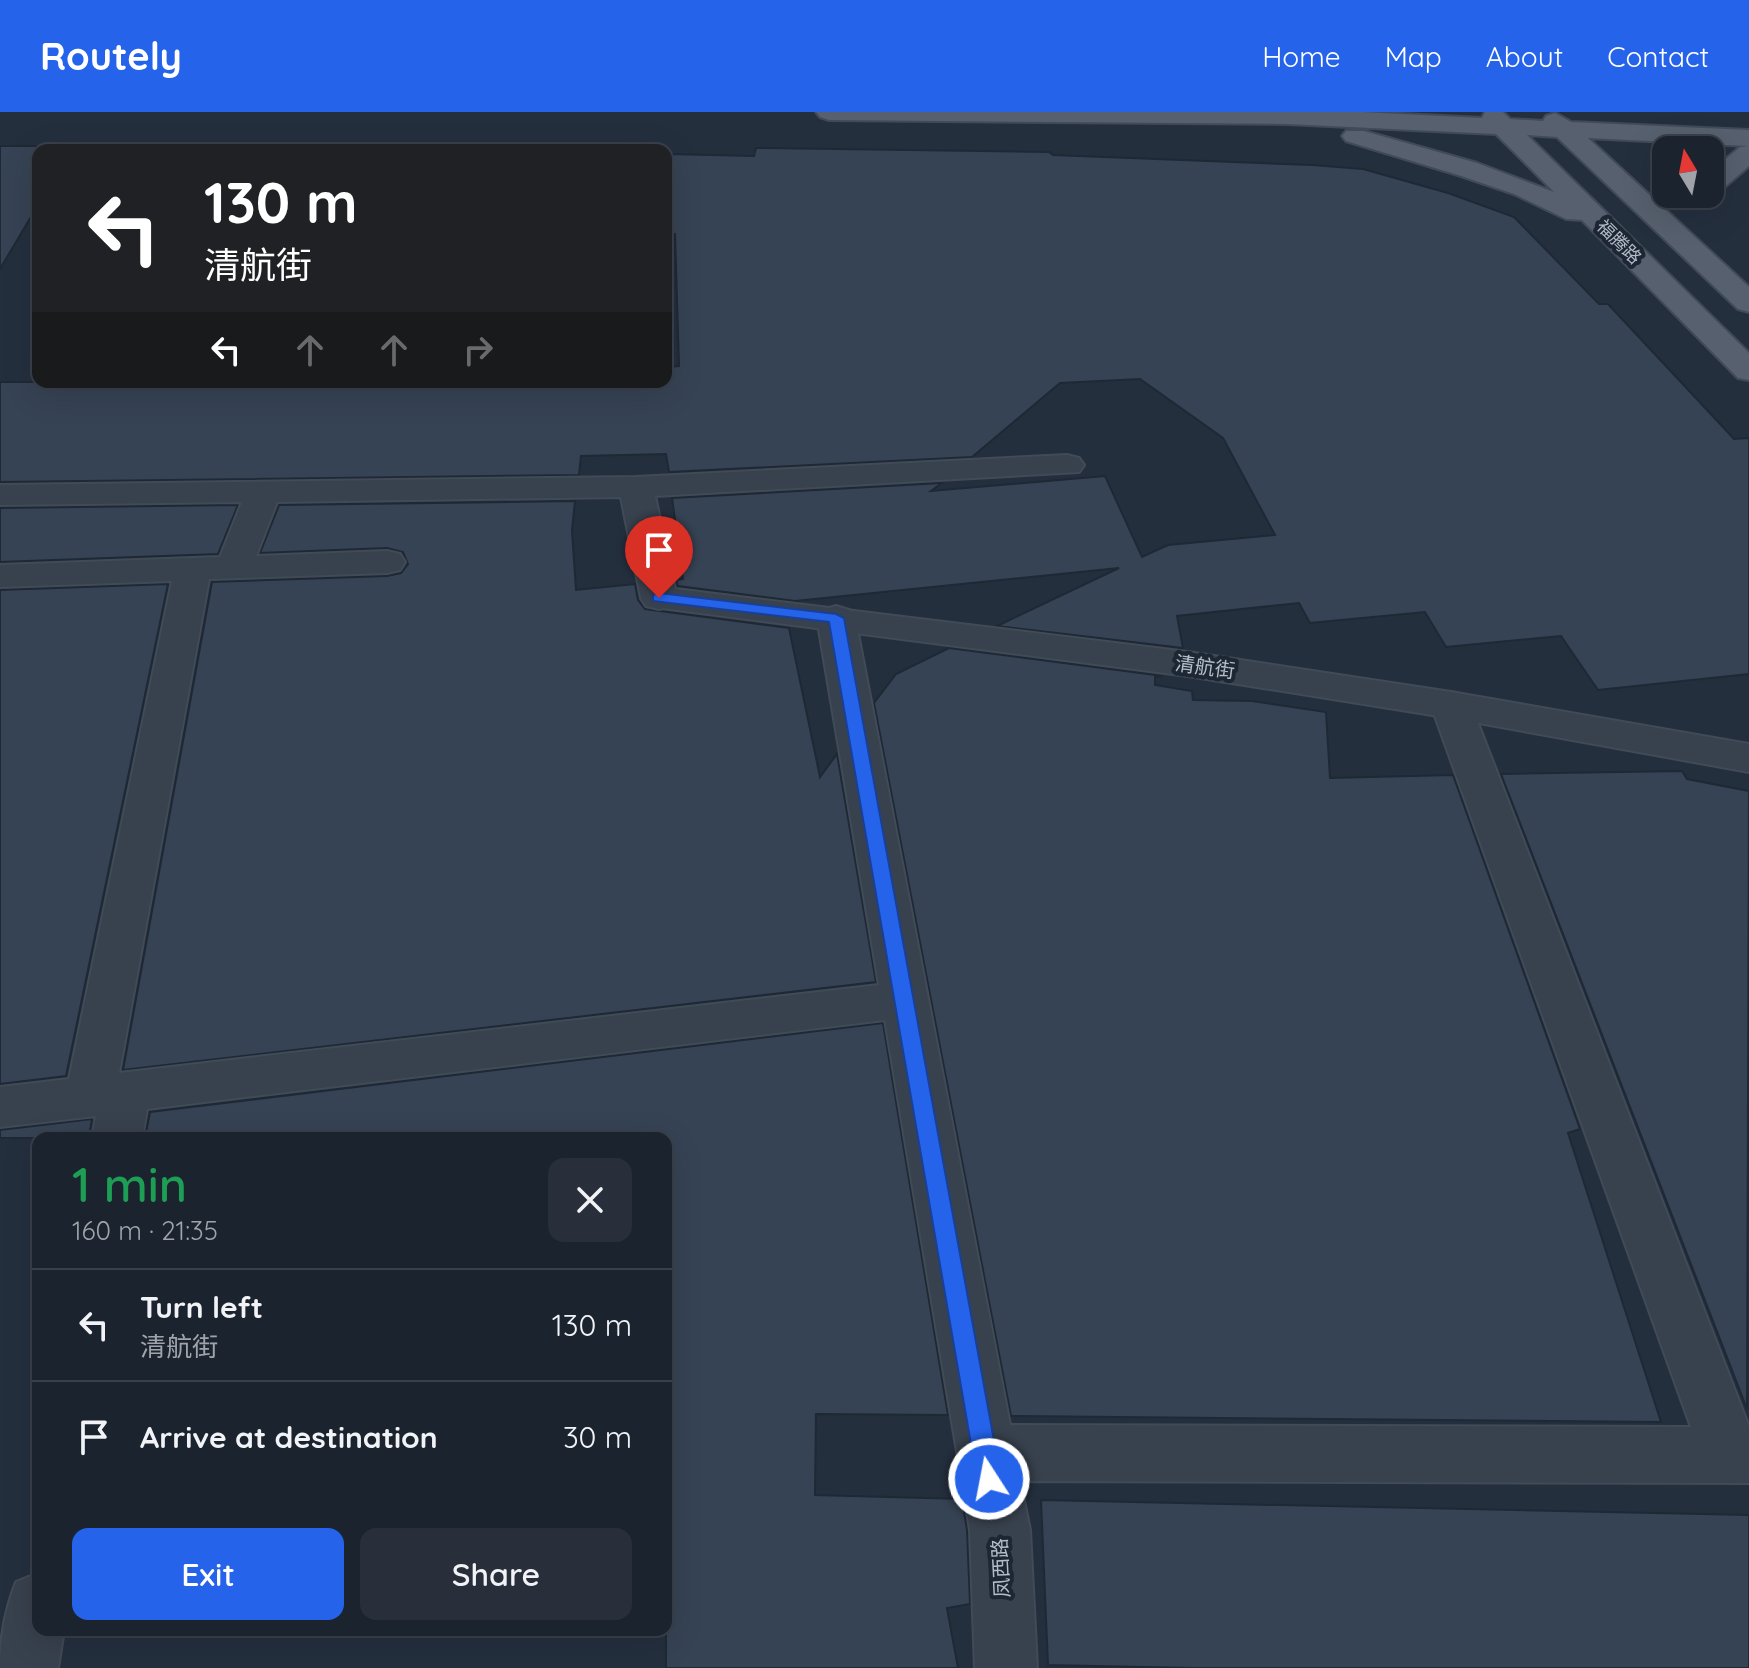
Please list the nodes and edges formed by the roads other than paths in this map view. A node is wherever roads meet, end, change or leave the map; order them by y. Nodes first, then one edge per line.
1 (829, 112) edge
2 (1628, 112) edge
3 (1287, 116) junction
4 (1749, 117) edge
5 (1496, 119) edge
6 (1555, 121) edge
7 (1749, 138) edge
8 (1749, 153) edge
9 (1724, 174) edge
10 (1687, 208) edge
11 (1673, 228) junction
12 (1609, 231) junction
13 (1749, 303) edge
14 (1749, 371) edge
15 (1067, 465) dead end
16 (636, 487) junction
17 (264, 491) junction
18 (0, 495) edge
19 (387, 562) dead end
20 (214, 568) junction
21 (0, 576) edge
22 (836, 618) junction
23 (1451, 705) junction
24 (1749, 758) edge
25 (904, 1000) junction
26 (0, 1107) edge
27 (111, 1109) edge
28 (984, 1453) junction
29 (1740, 1455) edge
30 (32, 1636) edge
31 (27, 1668) edge
32 (1006, 1668) edge

1 - 3 main road
2 - 4 main road
3 - 5 main road
3 - 12 main road
5 - 6 main road
5 - 12 main road, 福腾路
6 - 7 main road
6 - 11 main road
8 - 9 main road
10 - 11 main road
11 - 13 main road
12 - 14 main road, 福腾路
15 - 16 street
16 - 17 street
16 - 22 street, 清航街
17 - 18 street
17 - 20 street
19 - 20 street
20 - 21 street
20 - 27 street
22 - 23 street, 清航街
22 - 25 street, 凤西路
23 - 24 street, 清航街
23 - 29 street
25 - 27 street
25 - 28 street, 凤西路
26 - 27 street
28 - 29 street
28 - 32 street, 凤西路
30 - 31 street

